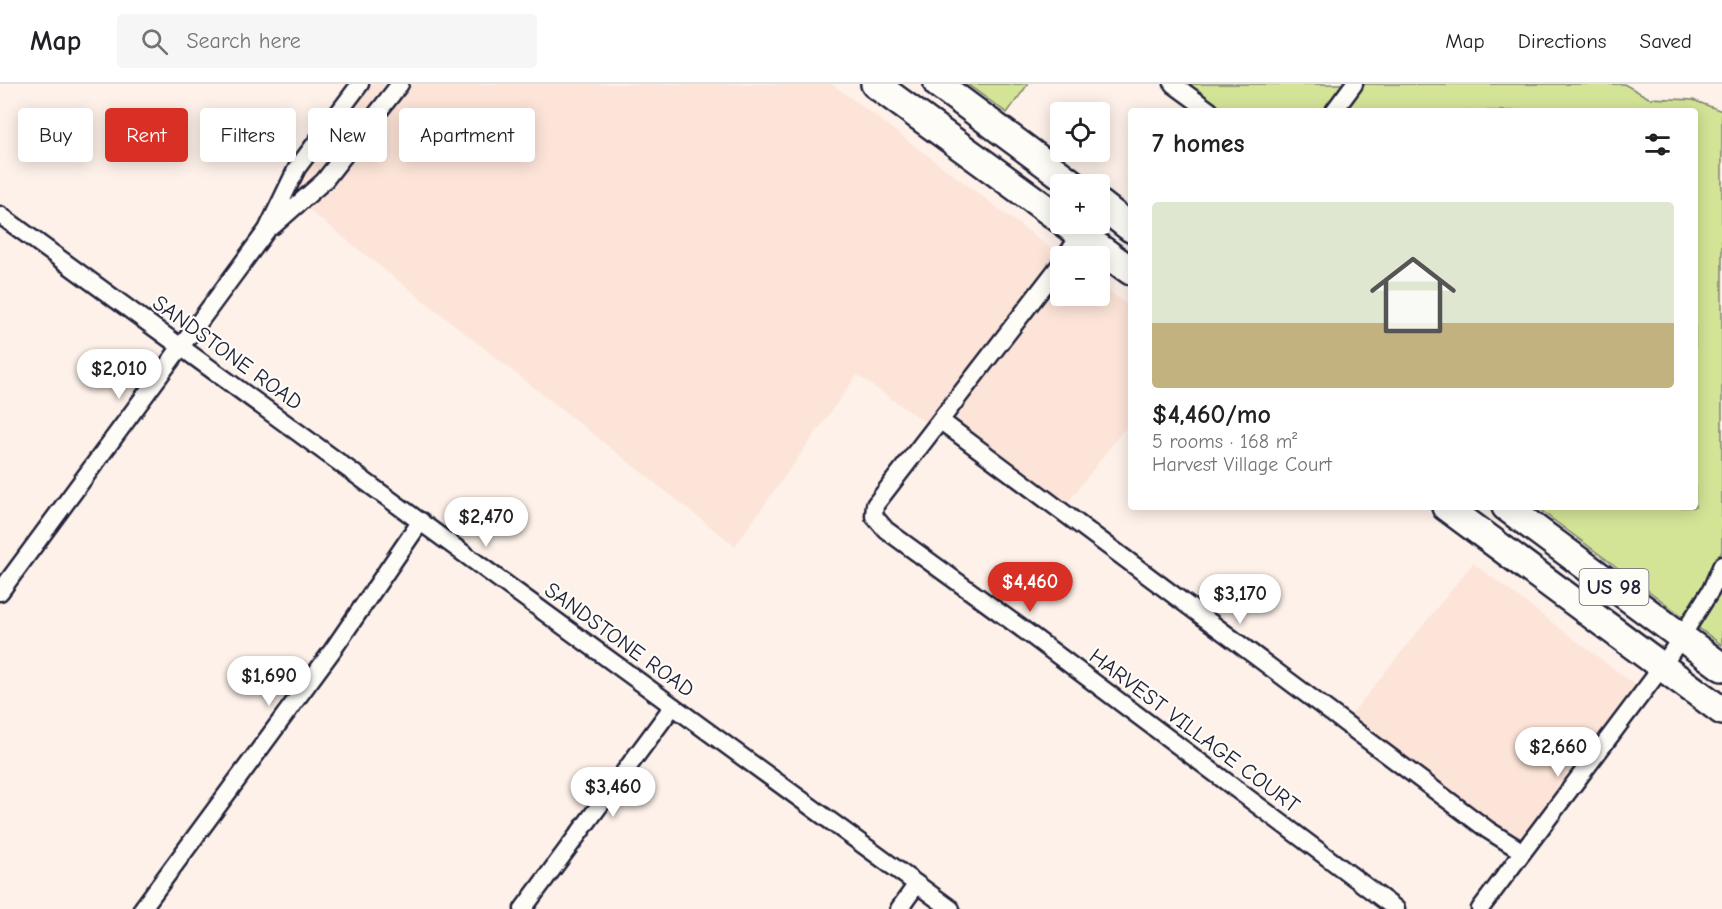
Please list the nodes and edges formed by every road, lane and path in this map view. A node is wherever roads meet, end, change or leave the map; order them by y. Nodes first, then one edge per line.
1 (360, 84) edge
2 (399, 84) edge
3 (875, 84) edge
4 (938, 84) edge
5 (1173, 84) edge
6 (1354, 84) edge
7 (907, 107) junction
8 (1206, 108) edge
9 (1336, 108) edge
10 (974, 111) junction
11 (961, 147) junction
12 (1032, 154) junction
13 (1059, 174) edge
14 (1050, 212) edge
15 (1110, 212) edge
16 (0, 215) edge
17 (1128, 226) edge
18 (267, 230) junction
19 (1080, 234) edge
20 (1128, 269) edge
21 (1050, 278) edge
22 (181, 345) junction
23 (941, 421) junction
24 (1450, 510) edge
25 (1510, 510) edge
26 (421, 521) junction
27 (1722, 565) edge
28 (0, 592) edge
29 (1681, 637) junction
30 (1662, 667) junction
31 (1722, 668) edge
32 (673, 705) junction
33 (1722, 711) edge
34 (1523, 852) junction
35 (917, 884) junction
36 (141, 909) edge
37 (523, 909) edge
38 (899, 909) edge
39 (951, 909) edge
40 (1396, 909) edge
41 (1480, 909) edge

1 - 18 street
2 - 18 street
3 - 7 highway
4 - 10 highway
5 - 8 street
6 - 9 street
7 - 10 highway
7 - 11 highway
10 - 12 highway
11 - 12 highway
11 - 14 highway
12 - 13 highway
15 - 17 highway
16 - 22 street, SANDSTONE ROAD
18 - 22 street
19 - 20 highway
21 - 23 street, HARVEST VILLAGE COURT
22 - 26 street, SANDSTONE ROAD
22 - 28 street
23 - 34 street
23 - 40 street, HARVEST VILLAGE COURT
24 - 30 highway, US 98
25 - 29 highway, US 98
26 - 32 street, SANDSTONE ROAD
26 - 36 street
27 - 29 street
29 - 30 street
29 - 31 highway, US 98
30 - 33 highway, US 98
30 - 34 street
32 - 35 street, SANDSTONE ROAD
32 - 37 street
34 - 41 street
35 - 38 street
35 - 39 street, SANDSTONE ROAD

